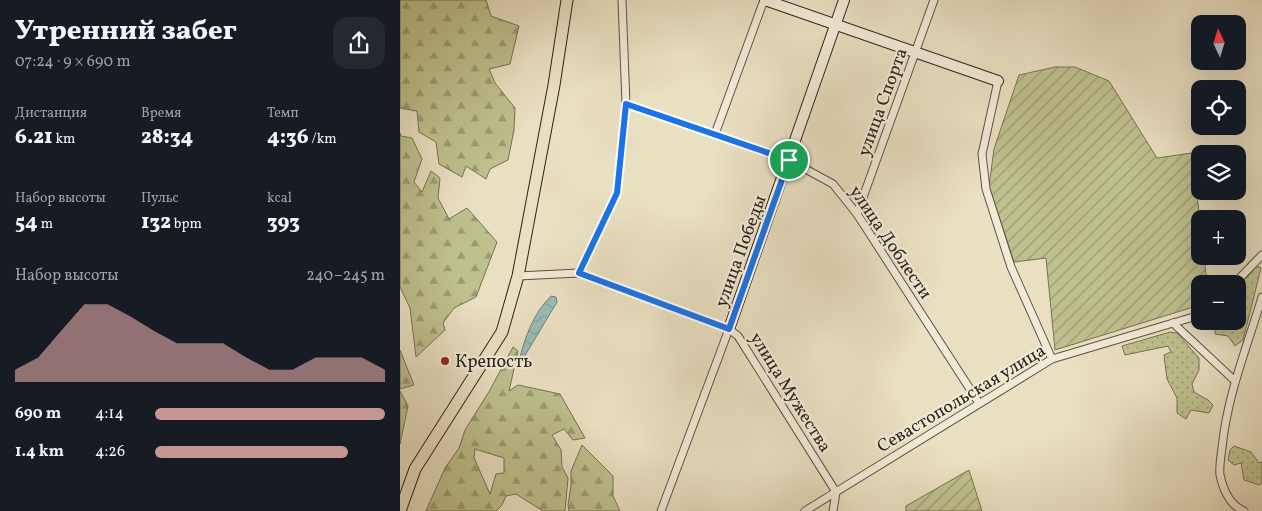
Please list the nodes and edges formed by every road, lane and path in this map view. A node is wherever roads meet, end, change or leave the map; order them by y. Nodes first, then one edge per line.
1 (567, 0) edge
2 (622, 0) edge
3 (764, 0) edge
4 (844, 0) edge
5 (934, 0) edge
6 (836, 25) junction
7 (916, 53) junction
8 (998, 81) joint
9 (626, 104) junction
10 (715, 134) junction
11 (789, 160) junction
12 (857, 214) junction
13 (1262, 255) edge
14 (579, 273) junction
15 (1243, 275) edge
16 (518, 276) junction
17 (1262, 297) edge
18 (1191, 318) edge
19 (1172, 323) junction
20 (729, 329) junction
21 (1052, 358) junction
22 (1235, 381) junction
23 (979, 403) junction
24 (836, 492) junction
25 (400, 511) edge
26 (661, 511) edge
27 (805, 511) edge
28 (833, 511) edge
29 (1244, 511) edge

1 - 16 main road
2 - 9 street
3 - 6 street
3 - 10 street
4 - 6 street, улица Победы
5 - 7 street, улица Спорта
6 - 7 street
6 - 11 street, улица Победы
7 - 8 street
7 - 12 street, улица Спорта
8 - 21 street
9 - 10 street, улица Доблести
9 - 14 street
10 - 11 street, улица Доблести
11 - 12 street, улица Доблести
11 - 20 street, улица Победы
12 - 23 street, улица Доблести
13 - 15 street
14 - 16 street, улица Мужества
14 - 20 street, улица Мужества
16 - 25 main road
17 - 22 street
18 - 19 street, Севастопольская улица
19 - 21 street, Севастопольская улица
19 - 22 street
20 - 24 street, улица Мужества
20 - 26 street, улица Победы
21 - 23 street, Севастопольская улица
22 - 29 street
23 - 24 street, Севастопольская улица
24 - 27 street, Севастопольская улица
24 - 28 street

